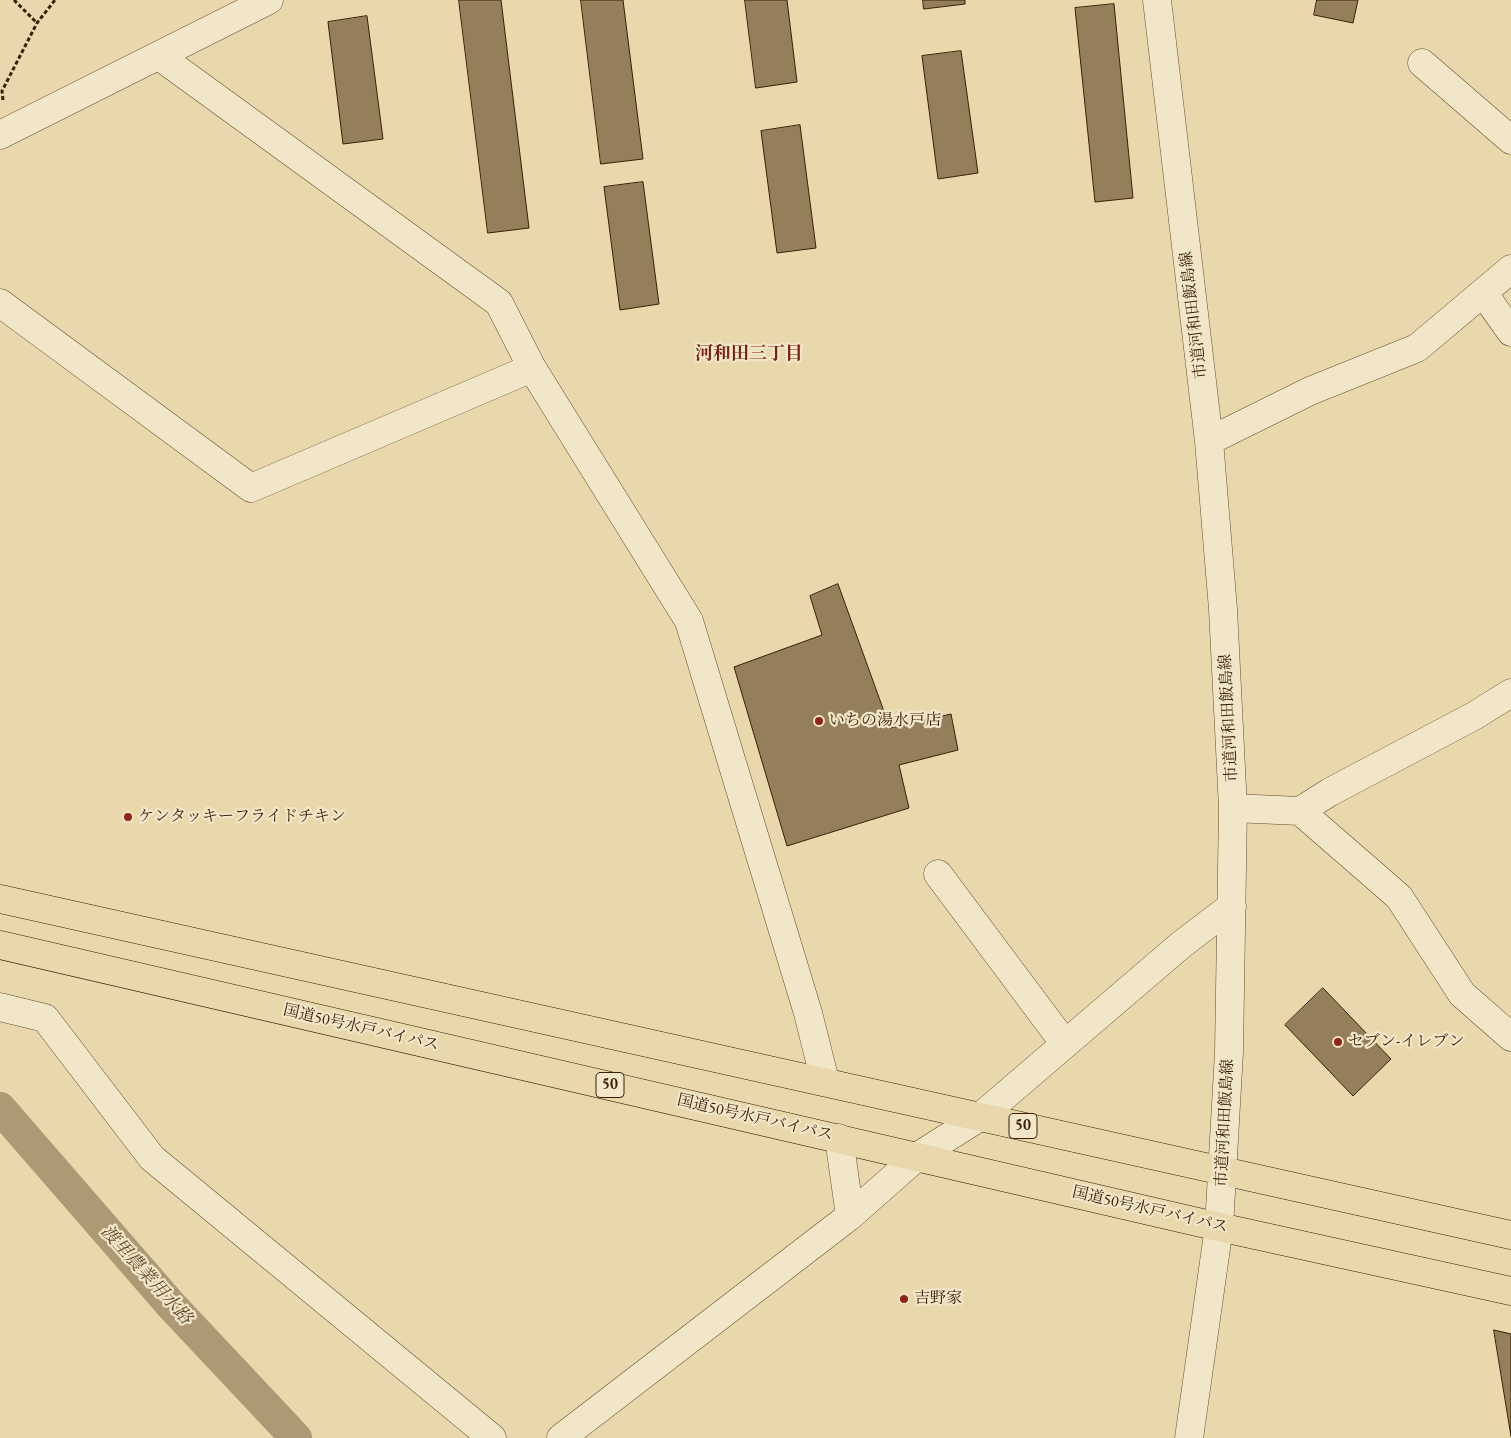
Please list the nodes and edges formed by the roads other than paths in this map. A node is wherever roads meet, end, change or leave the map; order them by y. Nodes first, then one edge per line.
1 (269, 0) edge
2 (1157, 0) edge
3 (159, 56) junction
4 (1422, 62) dead end
5 (4, 133) edge
6 (1511, 140) edge
7 (1511, 269) edge
8 (1484, 294) junction
9 (0, 303) edge
10 (1511, 332) edge
11 (532, 368) junction
12 (1209, 441) junction
13 (1511, 693) edge
14 (1233, 808) junction
15 (1300, 811) junction
16 (938, 874) dead end
17 (0, 899) edge
18 (1232, 906) junction
19 (0, 945) edge
20 (0, 1007) edge
21 (1511, 1037) edge
22 (1065, 1044) junction
23 (825, 1081) junction
24 (980, 1117) junction
25 (839, 1138) junction
26 (918, 1156) junction
27 (1222, 1171) junction
28 (850, 1216) junction
29 (1219, 1226) junction
30 (1511, 1235) edge
31 (1511, 1291) edge
32 (492, 1438) edge
33 (561, 1438) edge
34 (1189, 1438) edge

1 - 3 street
2 - 12 street, 市道河和田飯島線
3 - 5 street
3 - 11 street
4 - 6 street
7 - 8 street
8 - 10 street
8 - 12 street
9 - 11 street
11 - 23 street
12 - 14 street, 市道河和田飯島線
13 - 15 street
14 - 15 street
14 - 18 street, 市道河和田飯島線
15 - 21 street
16 - 22 street
17 - 23 highway, 50
18 - 22 street
18 - 27 street, 市道河和田飯島線
19 - 25 highway, 国道50号水戸バイパス / 50
20 - 32 street
22 - 24 street
23 - 24 highway, 50
24 - 26 street
24 - 27 highway, 50
25 - 26 highway, 国道50号水戸バイパス / 50
25 - 28 street
26 - 28 street
26 - 29 highway, 国道50号水戸バイパス / 50
27 - 29 street, 市道河和田飯島線
27 - 30 highway, 50
28 - 33 street
29 - 31 highway, 国道50号水戸バイパス / 50
29 - 34 street, 市道河和田飯島線

